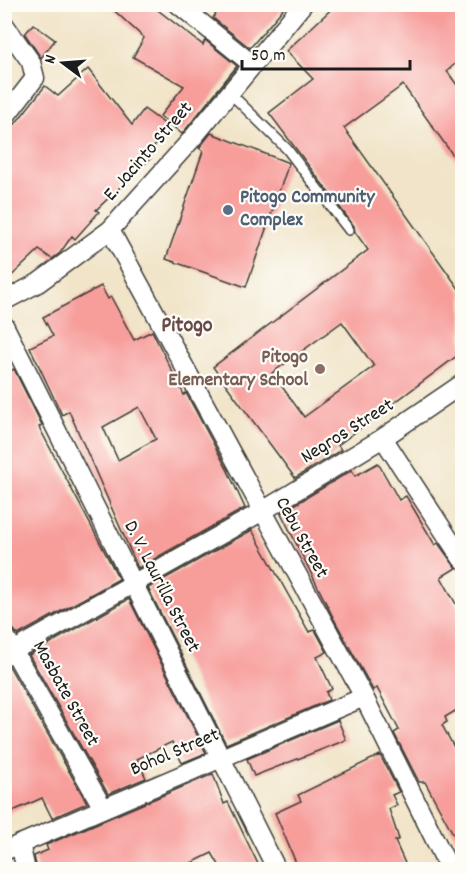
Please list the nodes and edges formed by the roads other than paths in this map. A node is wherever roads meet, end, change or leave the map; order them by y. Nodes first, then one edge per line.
1 (178, 4) edge
2 (303, 4) edge
3 (4, 24) edge
4 (253, 65) junction
5 (230, 93) junction
6 (4, 118) edge
7 (110, 230) junction
8 (349, 230) dead end
9 (4, 301) edge
10 (4, 325) edge
11 (10, 352) edge
12 (462, 384) edge
13 (383, 438) junction
14 (261, 512) junction
15 (462, 559) edge
16 (135, 584) junction
17 (4, 634) edge
18 (10, 653) edge
19 (364, 697) junction
20 (221, 757) junction
21 (103, 808) junction
22 (12, 848) edge
23 (26, 870) edge
24 (277, 870) edge
25 (450, 870) edge

1 - 4 street
2 - 4 street, E. Jacinto Street
3 - 6 street
4 - 5 street, E. Jacinto Street
5 - 7 street, E. Jacinto Street
5 - 8 lane
7 - 9 street, E. Jacinto Street
7 - 14 street, Cebu Street
10 - 11 street, D. V. Laurilla Street
11 - 16 street, D. V. Laurilla Street
12 - 13 street, Negros Street
13 - 14 street, Negros Street
13 - 15 street
14 - 16 street, Negros Street
14 - 19 street, Cebu Street
16 - 18 street, Negros Street
16 - 20 street, D. V. Laurilla Street
17 - 18 street, Masbate Street
18 - 21 street, Masbate Street
19 - 20 street, Bohol Street
19 - 25 street, Cebu Street
20 - 21 street, Bohol Street
20 - 24 street, D. V. Laurilla Street
21 - 22 street, Bohol Street
22 - 23 street

